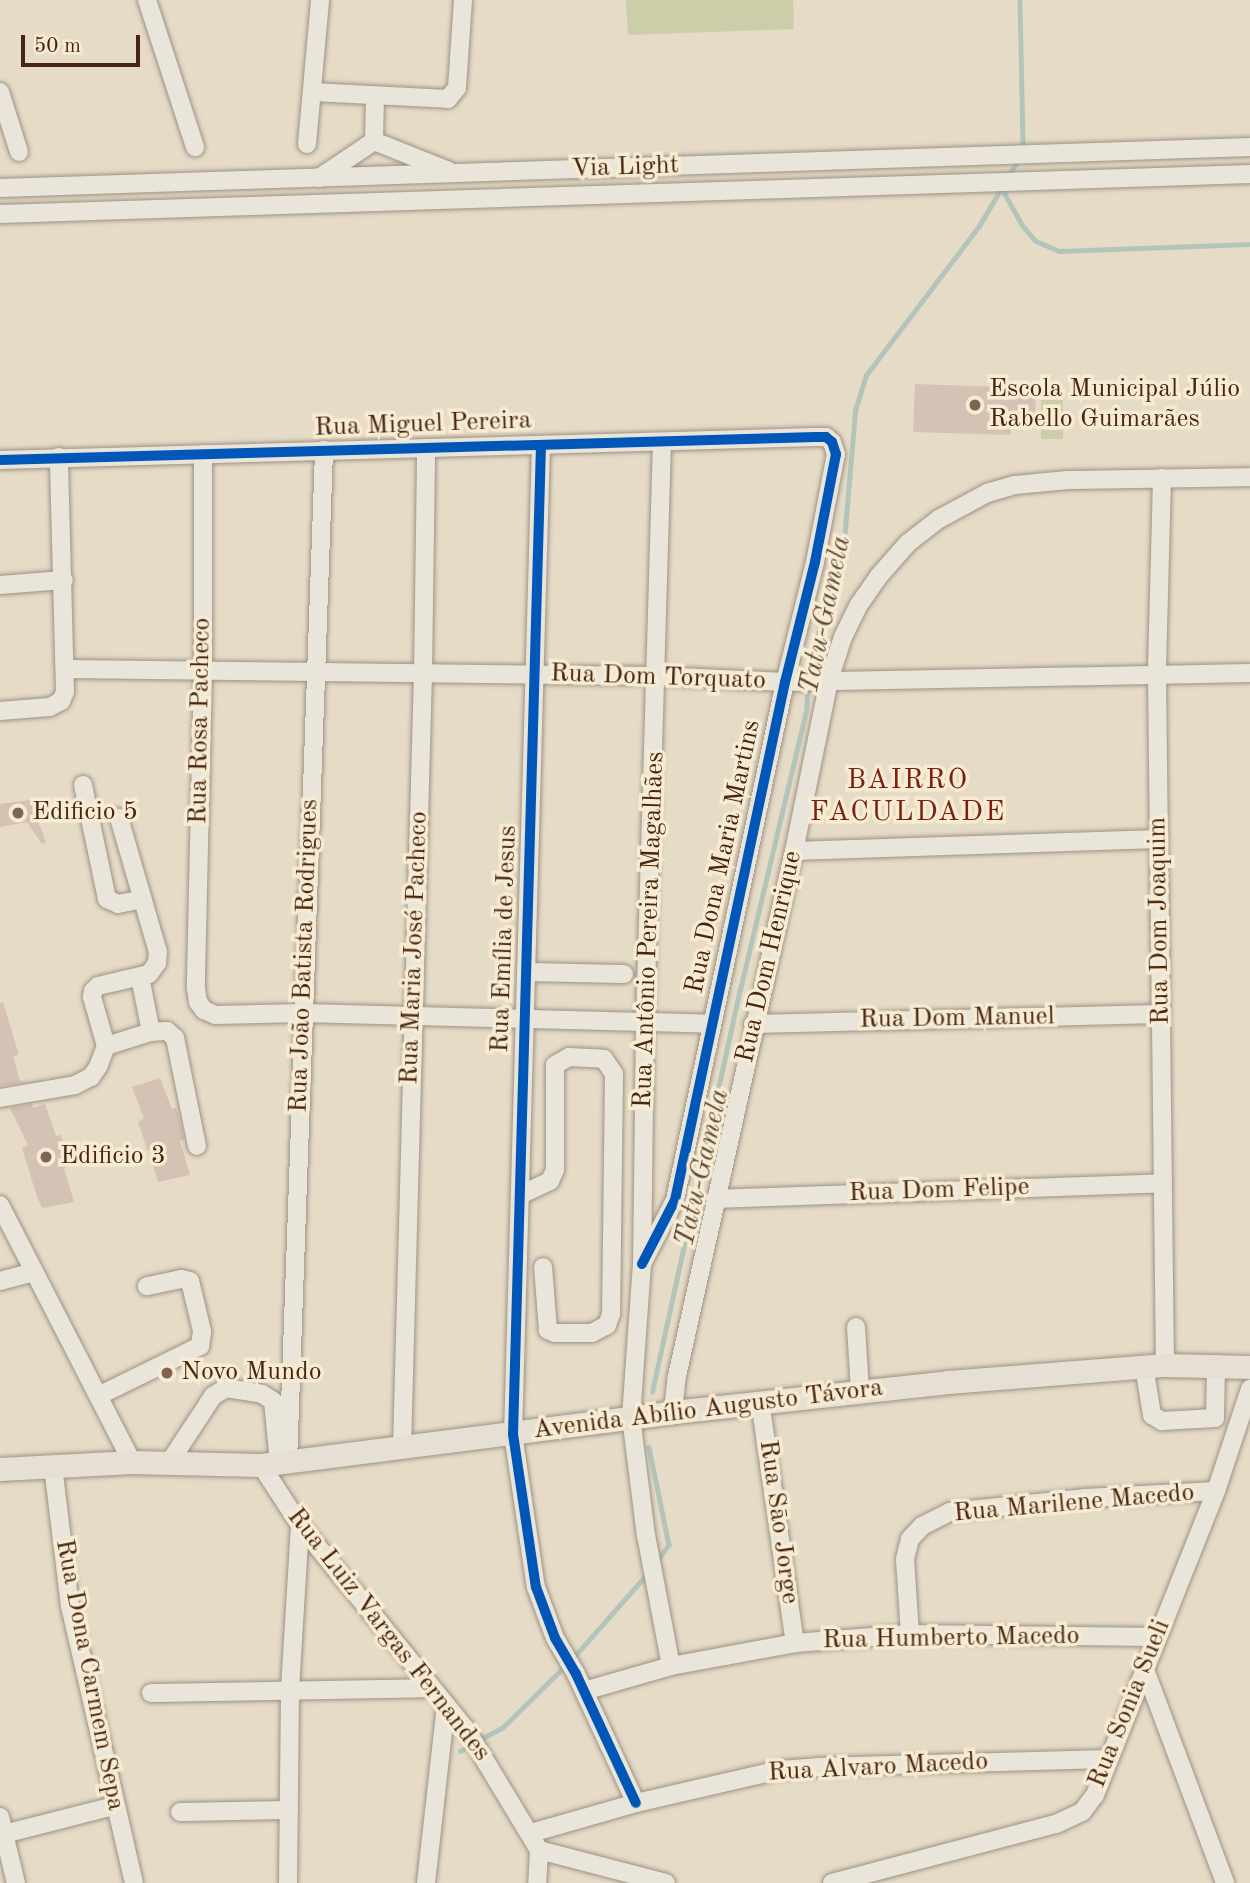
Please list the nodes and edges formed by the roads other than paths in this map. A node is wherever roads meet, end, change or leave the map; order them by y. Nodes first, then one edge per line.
1 (147, 0) edge
2 (320, 0) edge
3 (463, 0) edge
4 (0, 92) edge
5 (312, 92) junction
6 (375, 96) junction
7 (374, 141) junction
8 (307, 144) dead end
9 (1250, 147) edge
10 (195, 148) dead end
11 (19, 152) dead end
12 (456, 174) junction
13 (1250, 174) edge
14 (319, 178) junction
15 (0, 188) edge
16 (0, 214) edge
17 (662, 442) junction
18 (541, 445) junction
19 (426, 448) junction
20 (324, 450) junction
21 (203, 454) junction
22 (836, 454) joint
23 (59, 457) junction
24 (0, 460) edge
25 (1250, 477) edge
26 (1162, 478) junction
27 (64, 580) junction
28 (0, 585) edge
29 (67, 669) junction
30 (203, 669) junction
31 (316, 670) junction
32 (423, 673) junction
33 (1250, 673) edge
34 (536, 674) junction
35 (1157, 674) junction
36 (658, 676) junction
37 (825, 680) junction
38 (791, 682) junction
39 (0, 711) edge
40 (83, 785) dead end
41 (119, 818) dead end
42 (1158, 839) junction
43 (794, 851) junction
44 (143, 899) junction
45 (527, 972) junction
46 (624, 974) dead end
47 (140, 977) junction
48 (303, 1013) junction
49 (1161, 1014) junction
50 (413, 1017) junction
51 (526, 1020) junction
52 (645, 1023) junction
53 (711, 1024) junction
54 (753, 1024) junction
55 (151, 1032) junction
56 (106, 1046) junction
57 (0, 1098) edge
58 (197, 1146) dead end
59 (1163, 1184) junction
60 (520, 1195) junction
61 (715, 1199) junction
62 (0, 1205) edge
63 (642, 1264) junction
64 (543, 1267) dead end
65 (34, 1272) junction
66 (0, 1281) edge
67 (147, 1286) dead end
68 (856, 1327) dead end
69 (1216, 1364) junction
70 (1154, 1365) junction
71 (1250, 1367) edge
72 (1250, 1389) edge
73 (860, 1391) junction
74 (98, 1396) junction
75 (760, 1401) junction
76 (673, 1412) junction
77 (631, 1418) junction
78 (513, 1434) junction
79 (402, 1448) junction
80 (132, 1462) junction
81 (169, 1463) junction
82 (276, 1463) junction
83 (52, 1466) junction
84 (0, 1469) edge
85 (1216, 1491) junction
86 (300, 1525) junction
87 (910, 1634) junction
88 (1156, 1637) junction
89 (795, 1643) junction
90 (671, 1666) junction
91 (1144, 1667) junction
92 (431, 1688) junction
93 (290, 1689) junction
94 (584, 1691) junction
95 (151, 1693) dead end
96 (446, 1705) junction
97 (1107, 1759) junction
98 (636, 1803) junction
99 (114, 1806) junction
100 (289, 1810) junction
101 (180, 1812) dead end
102 (1, 1829) edge
103 (531, 1833) junction
104 (539, 1850) junction
105 (16, 1883) edge
106 (134, 1883) edge
107 (288, 1883) edge
108 (426, 1883) edge
109 (537, 1883) edge
110 (666, 1883) edge
111 (832, 1883) edge
112 (1225, 1883) edge

1 - 10 street
2 - 5 street
3 - 6 street
4 - 11 street
5 - 6 street
5 - 8 street
6 - 7 street
7 - 12 street
7 - 14 street
9 - 12 street, Via Light
12 - 14 street, Via Light
13 - 16 street, Via Light
14 - 15 street, Via Light
17 - 18 street, Rua Miguel Pereira
17 - 22 street, Rua Miguel Pereira
17 - 36 street, Rua Antônio Pereira Magalhães
18 - 19 street, Rua Miguel Pereira
18 - 34 street, Rua Emília de Jesus
19 - 20 street, Rua Miguel Pereira
19 - 32 street, Rua Maria José Pacheco
20 - 21 street, Rua Miguel Pereira
20 - 31 street, Rua João Batista Rodrigues
21 - 23 street, Rua Miguel Pereira
21 - 30 street, Rua Rosa Pacheco
22 - 38 street, Rua Dona Maria Martins
23 - 24 street, Rua Miguel Pereira
23 - 27 street
25 - 26 street, Rua Dom Henrique
26 - 35 street, Rua Dom Joaquim
26 - 37 street, Rua Dom Henrique
27 - 28 street
27 - 29 street
29 - 30 street, Rua Dom Torquato
29 - 39 street
30 - 31 street, Rua Dom Torquato
30 - 48 street, Rua Rosa Pacheco
31 - 32 street, Rua Dom Torquato
31 - 48 street, Rua João Batista Rodrigues
32 - 34 street, Rua Dom Torquato
32 - 50 street, Rua Maria José Pacheco
33 - 35 street, Rua Dom Torquato
34 - 36 street, Rua Dom Torquato
34 - 45 street, Rua Emília de Jesus
35 - 37 street, Rua Dom Torquato
35 - 42 street, Rua Dom Joaquim
36 - 38 street, Rua Dom Torquato
36 - 52 street, Rua Antônio Pereira Magalhães
37 - 38 street, Rua Dom Torquato
37 - 43 street, Rua Dom Henrique
38 - 53 street, Rua Dona Maria Martins
40 - 44 street
41 - 44 street
42 - 43 street
42 - 49 street, Rua Dom Joaquim
43 - 54 street, Rua Dom Henrique
44 - 47 street
45 - 46 street
45 - 51 street, Rua Emília de Jesus
47 - 55 street
47 - 56 street
48 - 50 street
48 - 82 street, Rua João Batista Rodrigues
49 - 54 street, Rua Dom Manuel
49 - 59 street, Rua Dom Joaquim
50 - 51 street
50 - 79 street, Rua Maria José Pacheco
51 - 52 street
51 - 60 street, Rua Emília de Jesus
52 - 53 street
52 - 63 street, Rua Antônio Pereira Magalhães
53 - 63 street, Rua Dona Maria Martins
54 - 61 street, Rua Dom Henrique
55 - 56 street
55 - 58 street
56 - 57 street
59 - 61 street, Rua Dom Felipe
59 - 70 street, Rua Dom Joaquim
60 - 64 street
60 - 78 street, Rua Emília de Jesus
61 - 76 street, Rua Dom Henrique
62 - 65 street
63 - 77 street, Rua Antônio Pereira Magalhães
65 - 66 street
65 - 74 street
67 - 74 street
68 - 73 street
69 - 70 main road, Avenida Abílio Augusto Távora
69 - 70 street, Rua Dom Joaquim
69 - 71 main road, Avenida Abílio Augusto Távora
70 - 73 main road, Avenida Abílio Augusto Távora
72 - 85 street, Rua Sonia Sueli
73 - 75 main road, Avenida Abílio Augusto Távora
74 - 80 street
75 - 76 main road, Avenida Abílio Augusto Távora
75 - 89 street, Rua Sāo Jorge
76 - 77 main road, Avenida Abílio Augusto Távora
77 - 78 main road, Avenida Abílio Augusto Távora
77 - 90 street, Rua Antônio Pereira Magalhães
78 - 79 main road, Avenida Abílio Augusto Távora
78 - 94 street, Rua Emília de Jesus
79 - 82 main road, Avenida Abílio Augusto Távora
80 - 81 main road, Avenida Abílio Augusto Távora
80 - 83 main road, Avenida Abílio Augusto Távora
81 - 82 main road, Avenida Abílio Augusto Távora
81 - 82 street
82 - 86 street, Rua Luiz Vargas Fernandes
83 - 84 main road, Avenida Abílio Augusto Távora
83 - 99 street, Rua Dona Carmem Sepa
85 - 87 street, Rua Marilene Macedo
85 - 88 street, Rua Sonia Sueli
86 - 92 street, Rua Luiz Vargas Fernandes
86 - 93 street
87 - 88 street, Rua Humberto Macedo
87 - 89 street, Rua Humberto Macedo
88 - 91 street, Rua Sonia Sueli
89 - 90 street, Rua Humberto Macedo
90 - 94 street, Rua Humberto Macedo
91 - 97 street, Rua Sonia Sueli
91 - 112 street
92 - 93 street
92 - 96 street, Rua Luiz Vargas Fernandes
93 - 95 street
93 - 100 street
94 - 98 street, Rua Emília de Jesus
96 - 103 street, Rua Luiz Vargas Fernandes
96 - 108 street
97 - 98 street, Rua Alvaro Macedo
97 - 111 street, Rua Sonia Sueli
98 - 103 street, Rua Alvaro Macedo
99 - 102 street
99 - 106 street, Rua Dona Carmem Sepa
100 - 101 street
100 - 107 street
102 - 105 street
103 - 104 street, Rua Luiz Vargas Fernandes
104 - 109 street, Rua Luiz Vargas Fernandes
104 - 110 street

